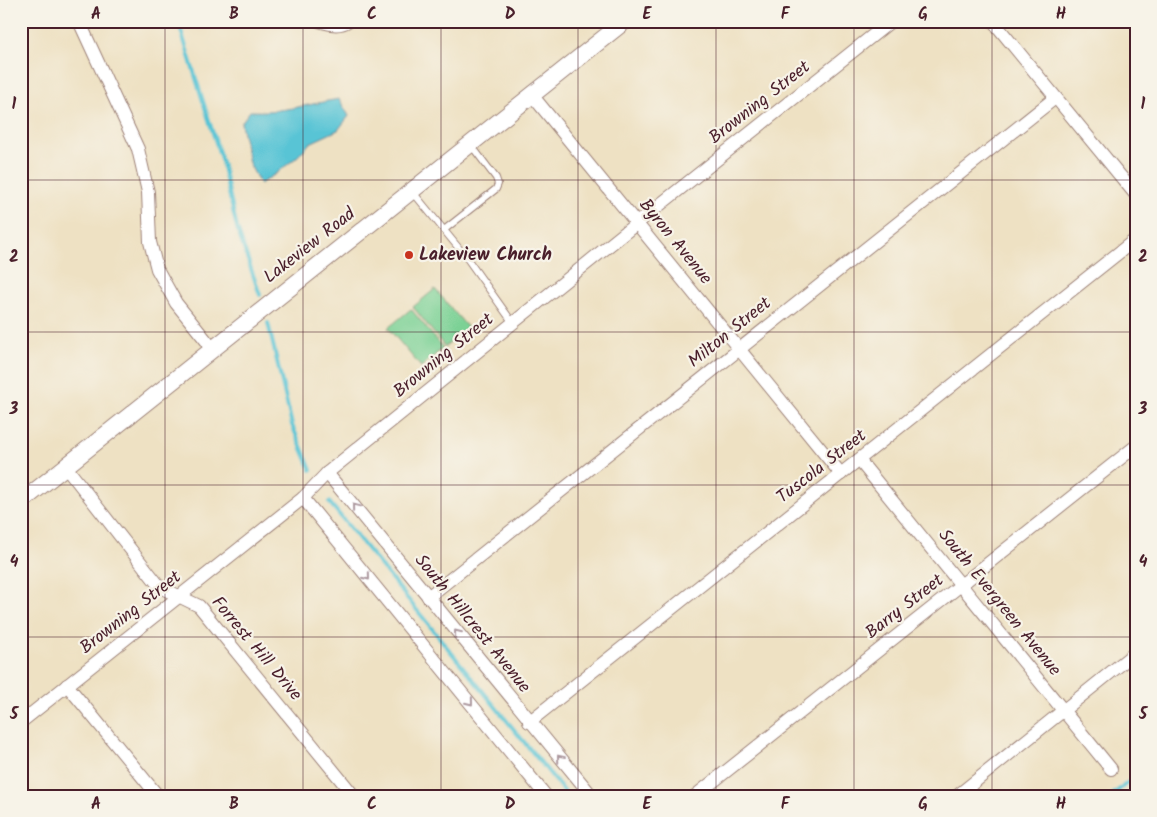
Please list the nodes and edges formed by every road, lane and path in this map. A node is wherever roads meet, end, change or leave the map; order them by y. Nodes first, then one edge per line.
1 (80, 21) edge
2 (319, 21) edge
3 (348, 21) edge
4 (625, 21) edge
5 (891, 21) edge
6 (993, 21) edge
7 (532, 95) junction
8 (1055, 98) junction
9 (470, 144) junction
10 (412, 191) junction
11 (1136, 195) edge
12 (637, 223) junction
13 (444, 230) junction
14 (1136, 239) edge
15 (513, 323) junction
16 (213, 348) junction
17 (740, 348) junction
18 (1136, 446) edge
19 (859, 460) junction
20 (66, 466) junction
21 (327, 473) junction
22 (841, 474) junction
23 (303, 498) junction
24 (21, 502) edge
25 (961, 585) junction
26 (179, 597) junction
27 (428, 597) junction
28 (1136, 652) edge
29 (67, 685) junction
30 (1064, 710) junction
31 (21, 722) edge
32 (530, 722) junction
33 (1111, 769) dead end
34 (158, 796) edge
35 (354, 796) edge
36 (546, 796) edge
37 (592, 796) edge
38 (695, 796) edge
39 (957, 796) edge

1 - 16 street
2 - 3 street
4 - 7 street, Lakeview Road
5 - 12 street, Browning Street
6 - 8 street
7 - 9 street, Lakeview Road
7 - 12 street, Byron Avenue
8 - 11 street
8 - 17 street, Milton Street
9 - 10 street, Lakeview Road
9 - 13 lane
10 - 13 lane
10 - 16 street, Lakeview Road
12 - 15 street, Browning Street
12 - 17 street, Byron Avenue
13 - 15 lane
14 - 19 street, Tuscola Street
15 - 21 street, Browning Street
16 - 20 street, Lakeview Road
17 - 22 street, Byron Avenue
17 - 27 street, Milton Street
18 - 25 street, Barry Street
19 - 22 street, Tuscola Street
19 - 25 street, South Evergreen Avenue
20 - 24 street, Lakeview Road
20 - 26 street, Forrest Hill Drive
21 - 23 street, Browning Street
27 -> 21 street, South Hillcrest Avenue
22 - 32 street, Tuscola Street
23 - 26 street, Browning Street
23 -> 36 street
25 - 30 street, South Evergreen Avenue
25 - 38 street, Barry Street
26 - 29 street, Browning Street
26 - 35 street, Forrest Hill Drive
32 -> 27 street, South Hillcrest Avenue
28 - 30 street
29 - 31 street, Browning Street
29 - 34 street
30 - 33 street, South Evergreen Avenue
30 - 39 street
37 -> 32 street, South Hillcrest Avenue

